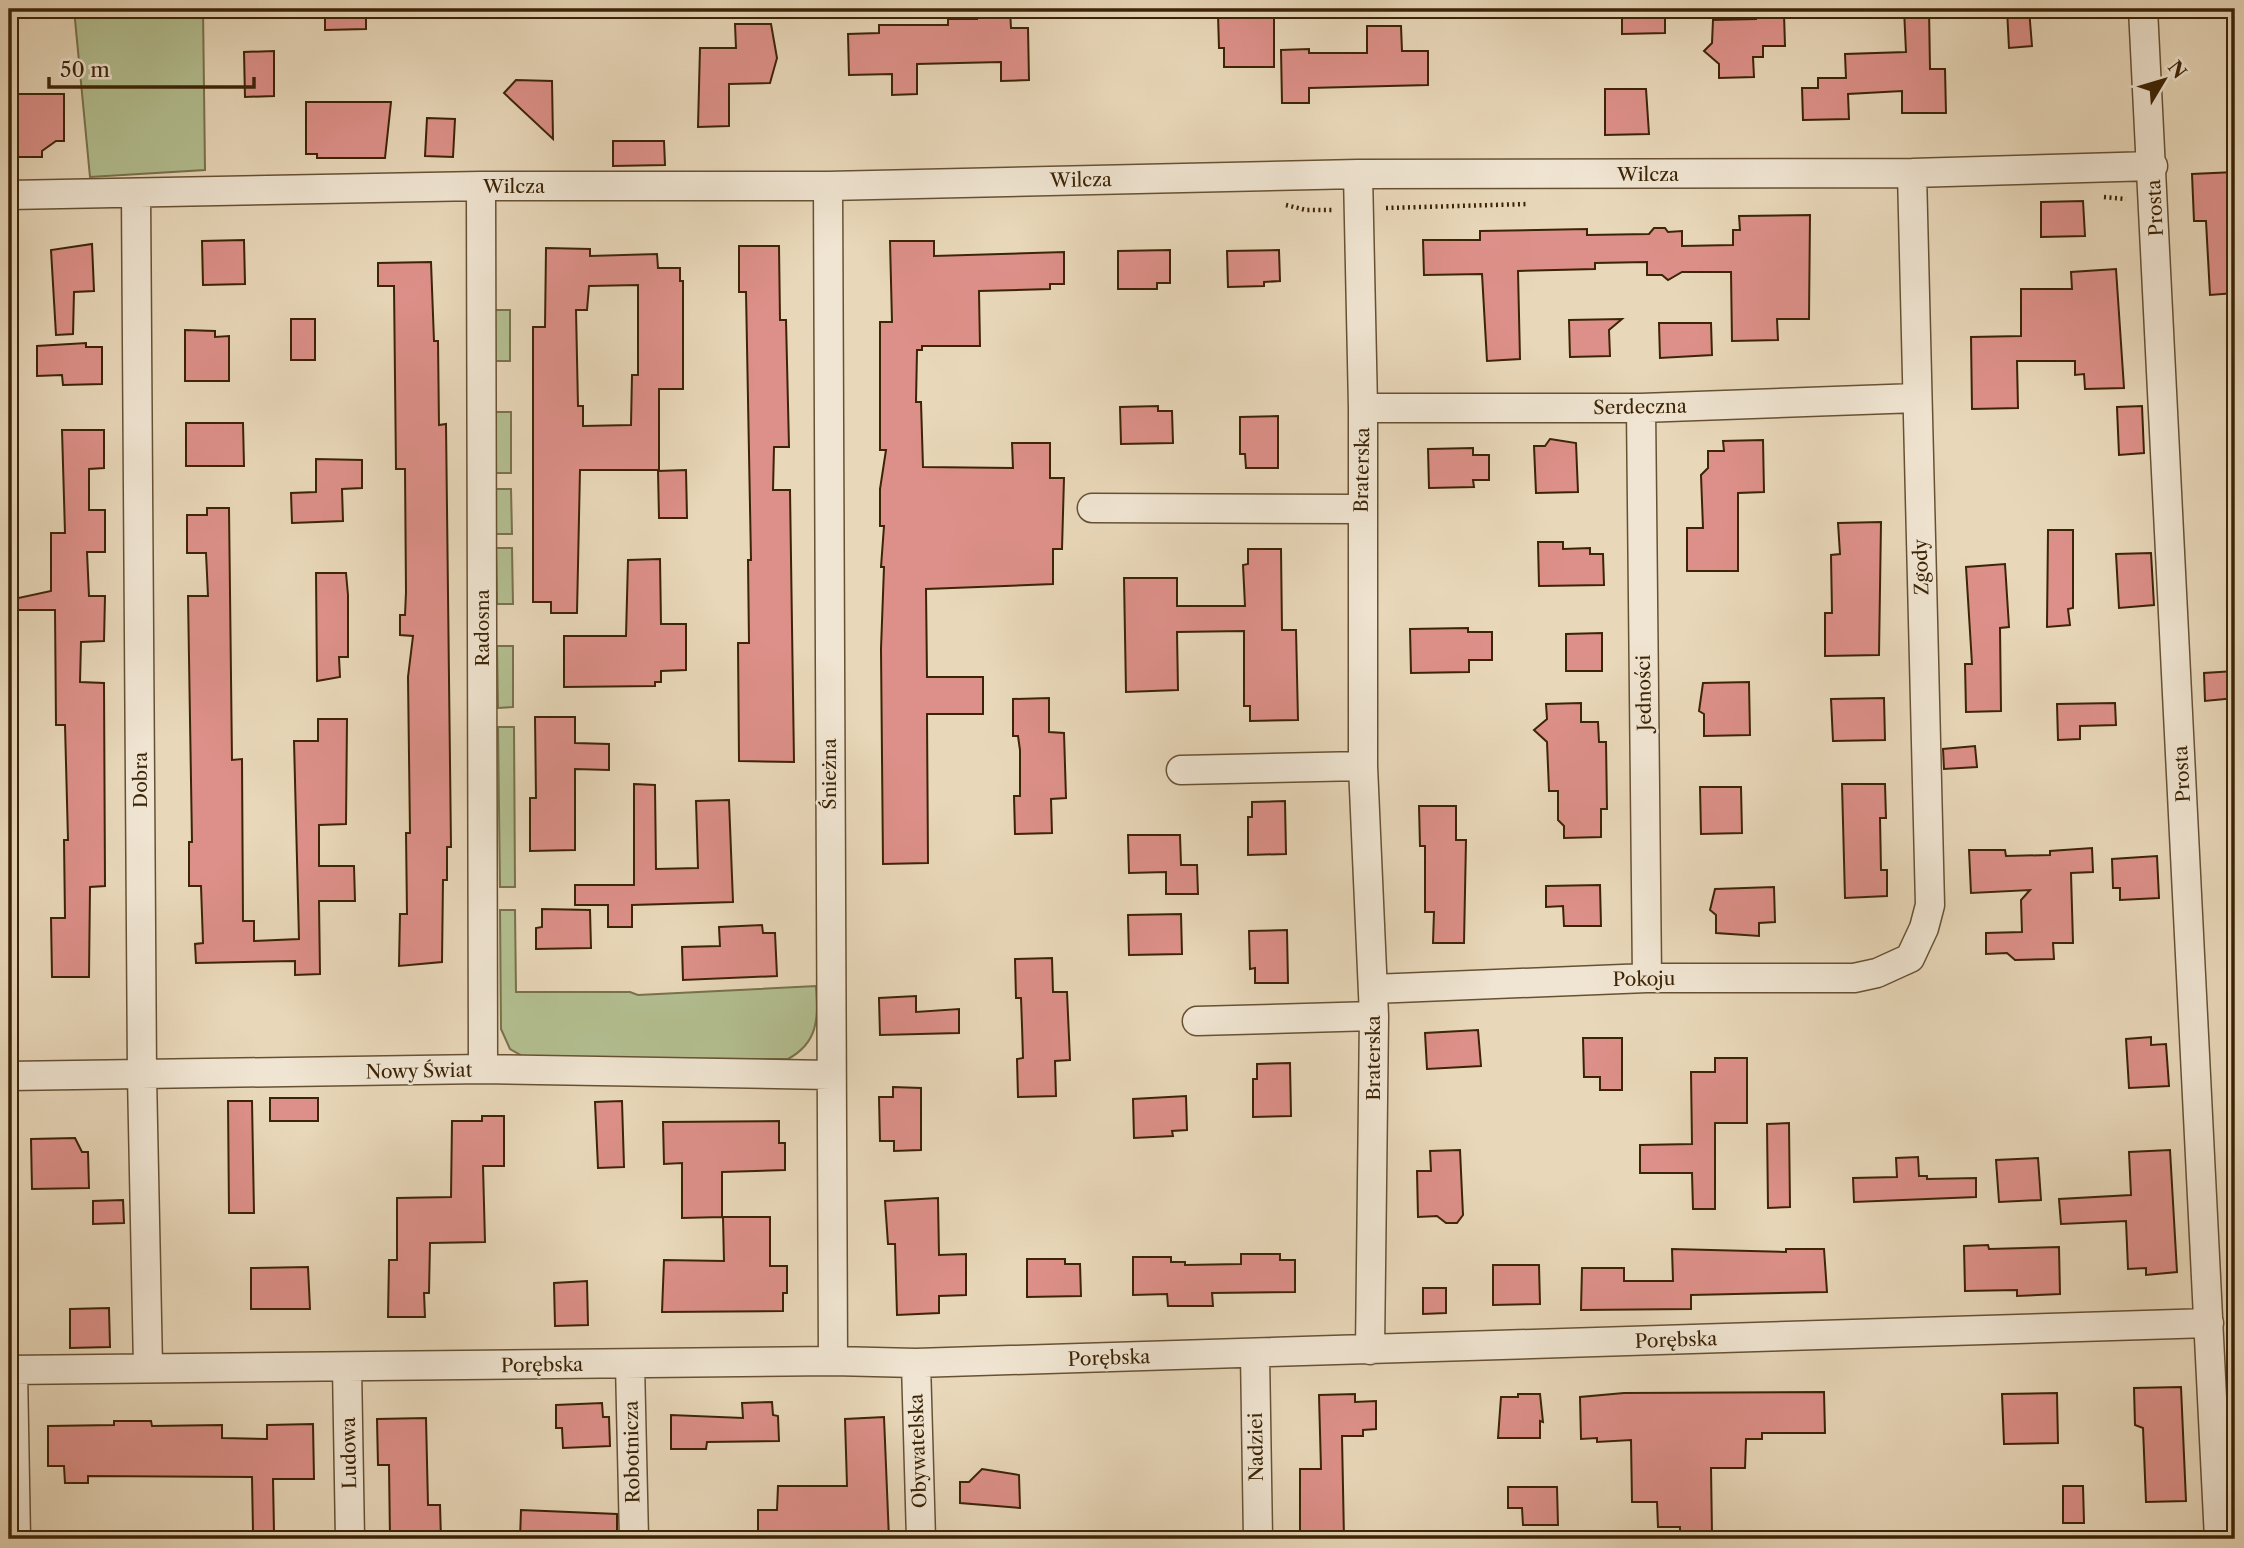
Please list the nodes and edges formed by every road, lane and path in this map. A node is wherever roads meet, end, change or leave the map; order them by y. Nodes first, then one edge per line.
1 (2143, 9) edge
2 (2153, 166) junction
3 (1912, 173) junction
4 (1358, 174) junction
5 (481, 186) junction
6 (828, 186) junction
7 (136, 193) junction
8 (9, 195) edge
9 (2094, 197) dead end
10 (2136, 200) dead end
11 (1279, 203) dead end
12 (1536, 204) dead end
13 (1359, 209) junction
14 (1917, 398) junction
15 (1363, 408) junction
16 (1642, 408) junction
17 (1091, 508) dead end
18 (1362, 509) junction
19 (1363, 766) junction
20 (1181, 770) dead end
21 (1910, 958) joint
22 (1647, 978) junction
23 (1374, 1003) junction
24 (1197, 1021) dead end
25 (483, 1069) junction
26 (830, 1075) junction
27 (9, 1076) edge
28 (142, 1076) junction
29 (2209, 1323) junction
30 (1370, 1350) junction
31 (1255, 1354) junction
32 (833, 1361) junction
33 (916, 1363) junction
34 (630, 1364) junction
35 (148, 1367) junction
36 (347, 1367) junction
37 (11, 1370) edge
38 (16, 1539) edge
39 (350, 1539) edge
40 (634, 1539) edge
41 (921, 1539) edge
42 (1258, 1539) edge
43 (2219, 1539) edge

1 - 2 street, Prosta
2 - 3 street, Wilcza
2 - 29 street, Prosta
3 - 4 street, Wilcza
3 - 14 street, Zgody
4 - 6 street, Wilcza
4 - 13 street, Braterska
5 - 6 street, Wilcza
5 - 7 street, Wilcza
5 - 25 street, Radosna
6 - 26 street, Śnieżna
7 - 8 street, Wilcza
7 - 28 street, Dobra
9 - 10 path
11 - 13 path
12 - 13 path
13 - 15 street, Braterska
14 - 16 street, Serdeczna
14 - 21 street, Zgody
15 - 16 street, Serdeczna
15 - 18 street, Braterska
16 - 22 street, Jedności
17 - 18 street
18 - 19 street, Braterska
19 - 20 street
19 - 23 street, Braterska
21 - 22 street, Pokoju
22 - 23 street, Pokoju
23 - 24 street, Pokoju
23 - 30 street, Braterska
25 - 26 street, Nowy Świat
25 - 28 street, Nowy Świat
26 - 32 street, Śnieżna
27 - 28 street, Nowy Świat
28 - 35 street, Dobra
29 - 30 street, Porębska
29 - 43 street, Prosta
30 - 31 street, Porębska
31 - 33 street, Porębska
31 - 42 street, Nadziei
32 - 33 street, Porębska
32 - 34 street, Porębska
33 - 41 street, Obywatelska
34 - 36 street, Porębska
34 - 40 street, Robotnicza
35 - 36 street, Porębska
35 - 37 street, Porębska
36 - 39 street, Ludowa
37 - 38 street

